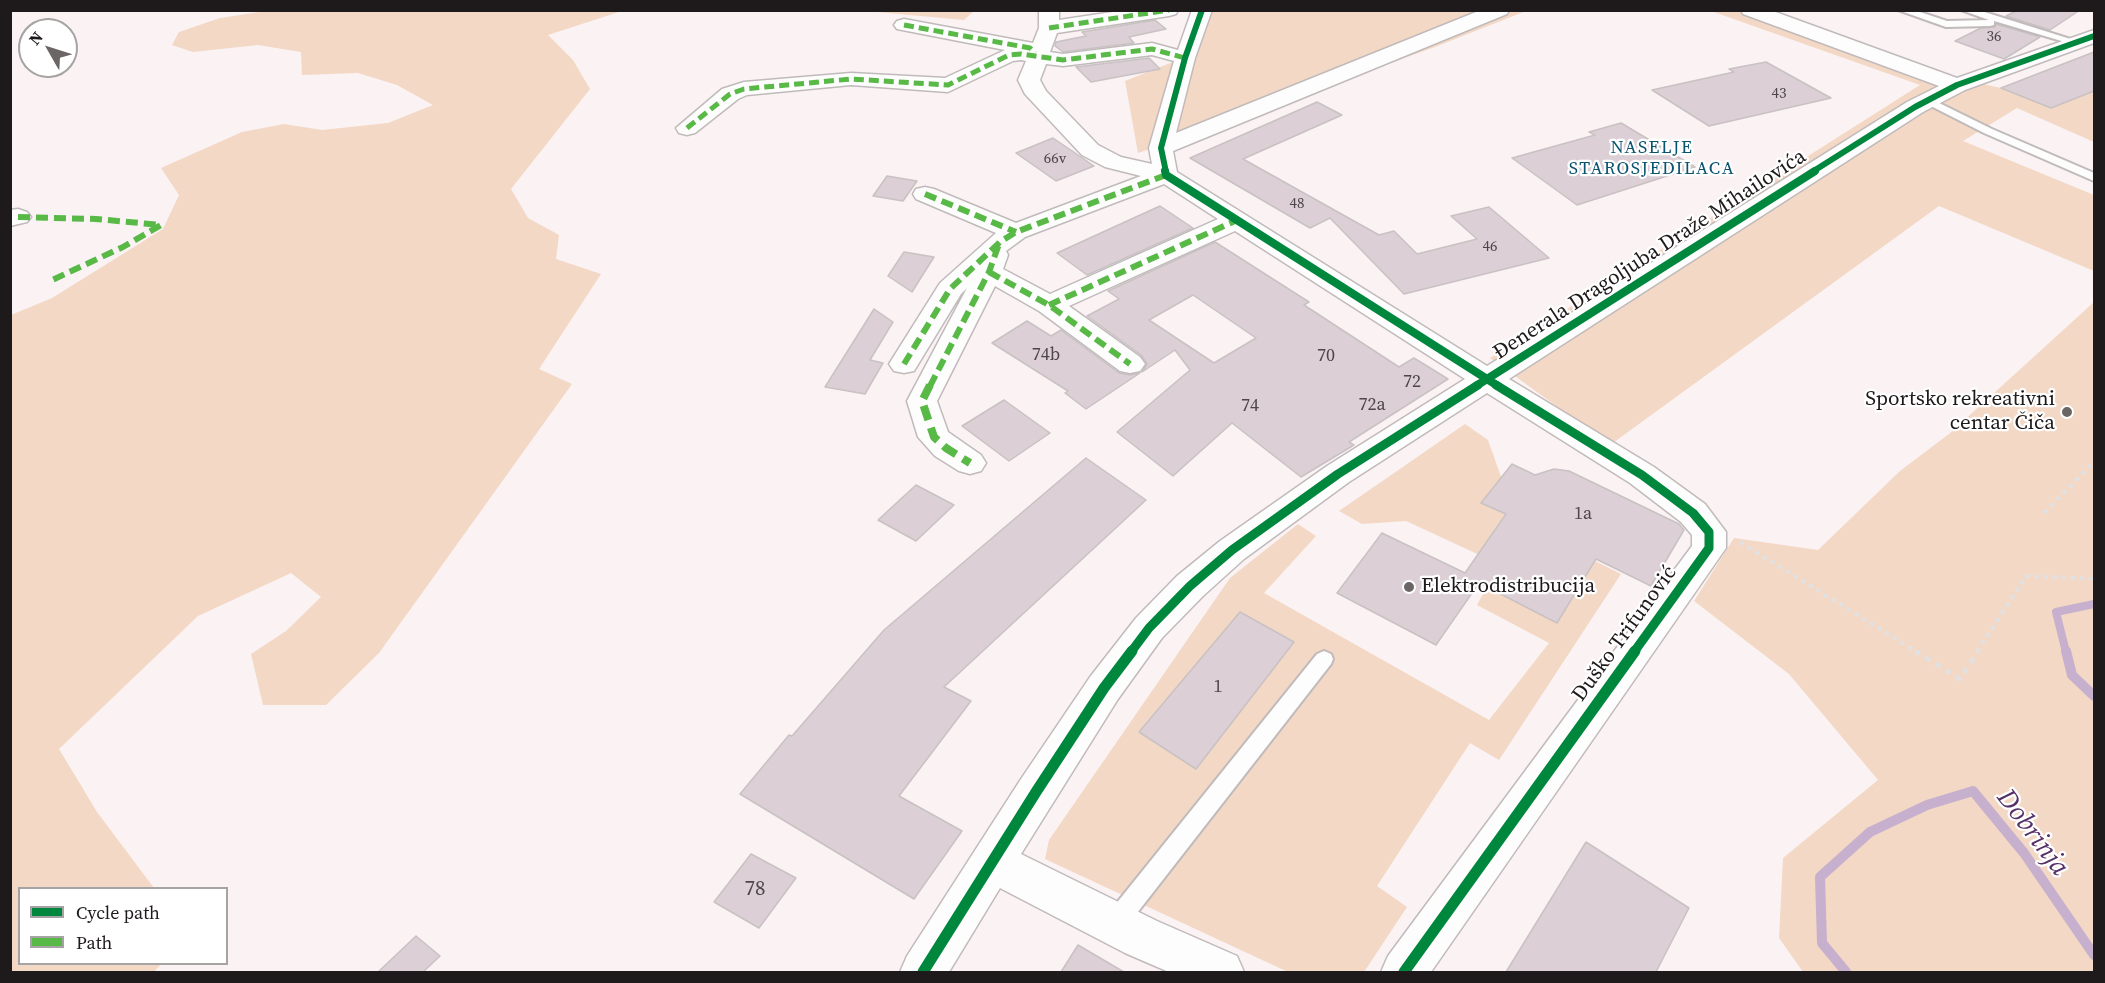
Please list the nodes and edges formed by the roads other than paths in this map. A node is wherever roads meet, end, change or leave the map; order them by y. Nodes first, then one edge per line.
1 (1169, 10) edge
2 (1202, 10) edge
3 (1500, 10) edge
4 (1750, 10) edge
5 (1903, 10) edge
6 (1966, 10) edge
7 (1049, 19) edge
8 (2005, 22) junction
9 (904, 25) dead end
10 (2085, 39) edge
11 (1040, 57) junction
12 (1185, 58) junction
13 (1958, 85) junction
14 (1927, 100) junction
15 (687, 128) dead end
16 (1161, 148) junction
17 (1166, 175) junction
18 (2094, 177) edge
19 (925, 194) dead end
20 (1235, 221) junction
21 (1008, 237) junction
22 (989, 272) junction
23 (1049, 305) junction
24 (904, 364) dead end
25 (1130, 364) dead end
26 (1489, 380) junction
27 (970, 463) dead end
28 (1324, 659) dead end
29 (992, 861) junction
30 (1114, 924) junction
31 (923, 972) edge
32 (1221, 972) edge
33 (1404, 972) edge

1 - 7 street
2 - 12 street
3 - 16 street
4 - 13 street
5 - 8 lane
6 - 8 lane
7 - 11 street
8 - 10 lane
9 - 11 street
10 - 13 street, Đenerala Dragoljuba Draže Mihailovića
11 - 12 street
11 - 15 street
11 - 17 street, Duško Trifunović
12 - 16 street
13 - 14 street, Đenerala Dragoljuba Draže Mihailovića
14 - 18 lane
14 - 26 street, Đenerala Dragoljuba Draže Mihailovića
16 - 17 street
17 - 20 street, Duško Trifunović
17 - 21 street
19 - 21 street
20 - 23 street
20 - 26 street, Duško Trifunović
21 - 22 street
21 - 24 street
22 - 23 street
22 - 27 street
23 - 25 street
26 - 29 street, Đenerala Dragoljuba Draže Mihailovića
26 - 33 street, Duško Trifunović
28 - 30 lane
29 - 30 street
29 - 31 street, Đenerala Dragoljuba Draže Mihailovića
30 - 32 street

